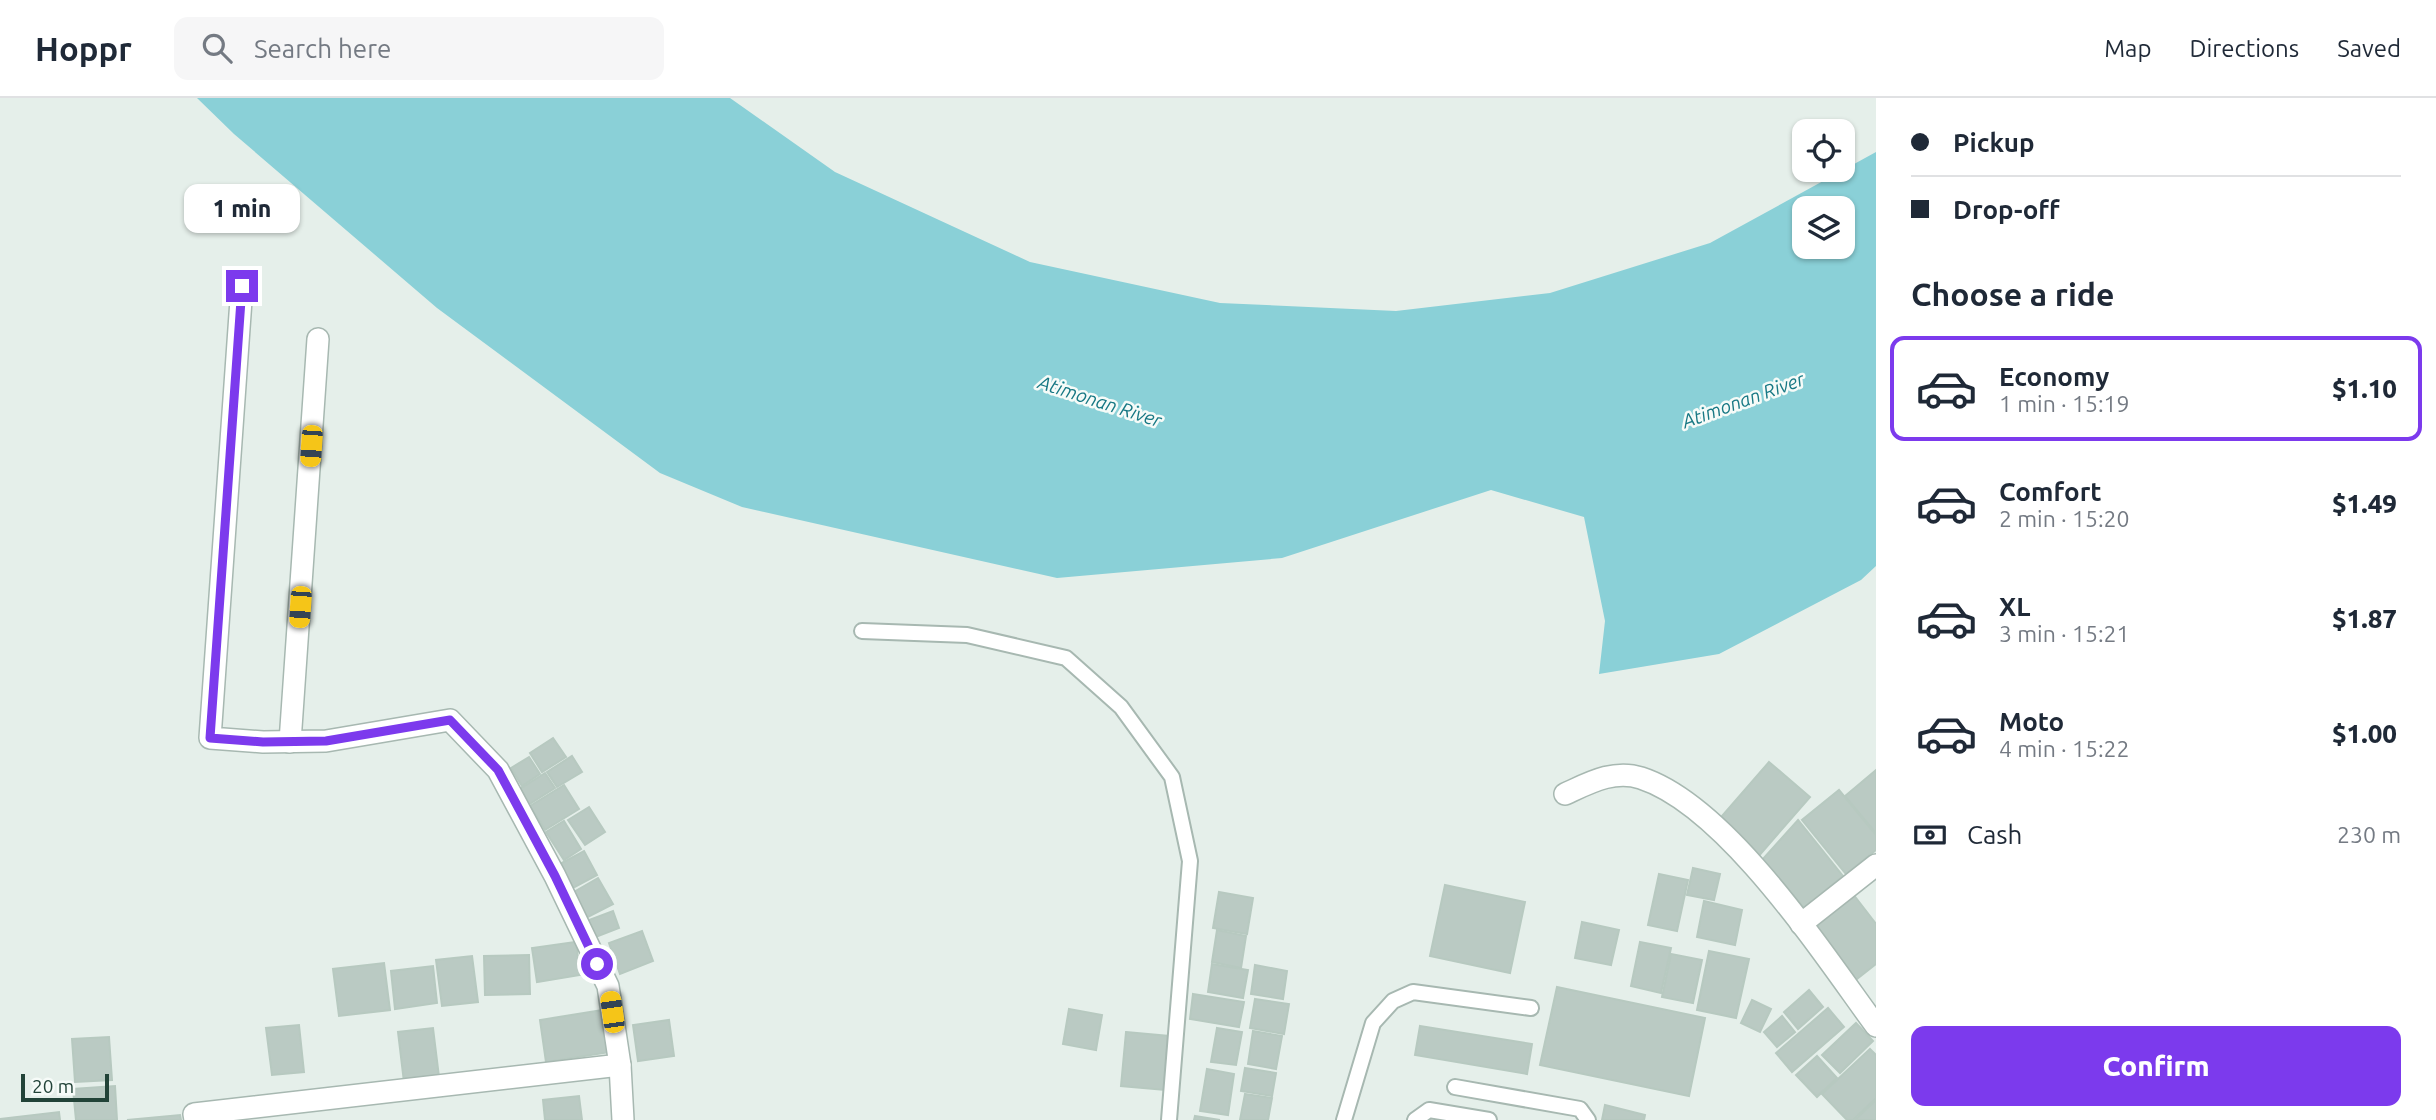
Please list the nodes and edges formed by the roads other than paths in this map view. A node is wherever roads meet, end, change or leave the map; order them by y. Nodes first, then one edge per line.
1 (242, 286) dead end
2 (318, 339) dead end
3 (862, 631) dead end
4 (290, 741) junction
5 (1565, 794) dead end
6 (1876, 865) edge
7 (1801, 924) junction
8 (1531, 1008) dead end
9 (1876, 1026) edge
10 (620, 1065) junction
11 (1455, 1087) dead end
12 (195, 1120) edge
13 (623, 1120) edge
14 (1169, 1120) edge
15 (1344, 1120) edge
16 (1415, 1120) edge
17 (1489, 1120) edge
18 (1588, 1120) edge

1 - 4 street
2 - 4 street
3 - 14 lane
4 - 10 street
5 - 7 street
6 - 7 street
7 - 9 street
8 - 15 lane
10 - 12 street
10 - 13 street
11 - 18 lane
16 - 17 lane

